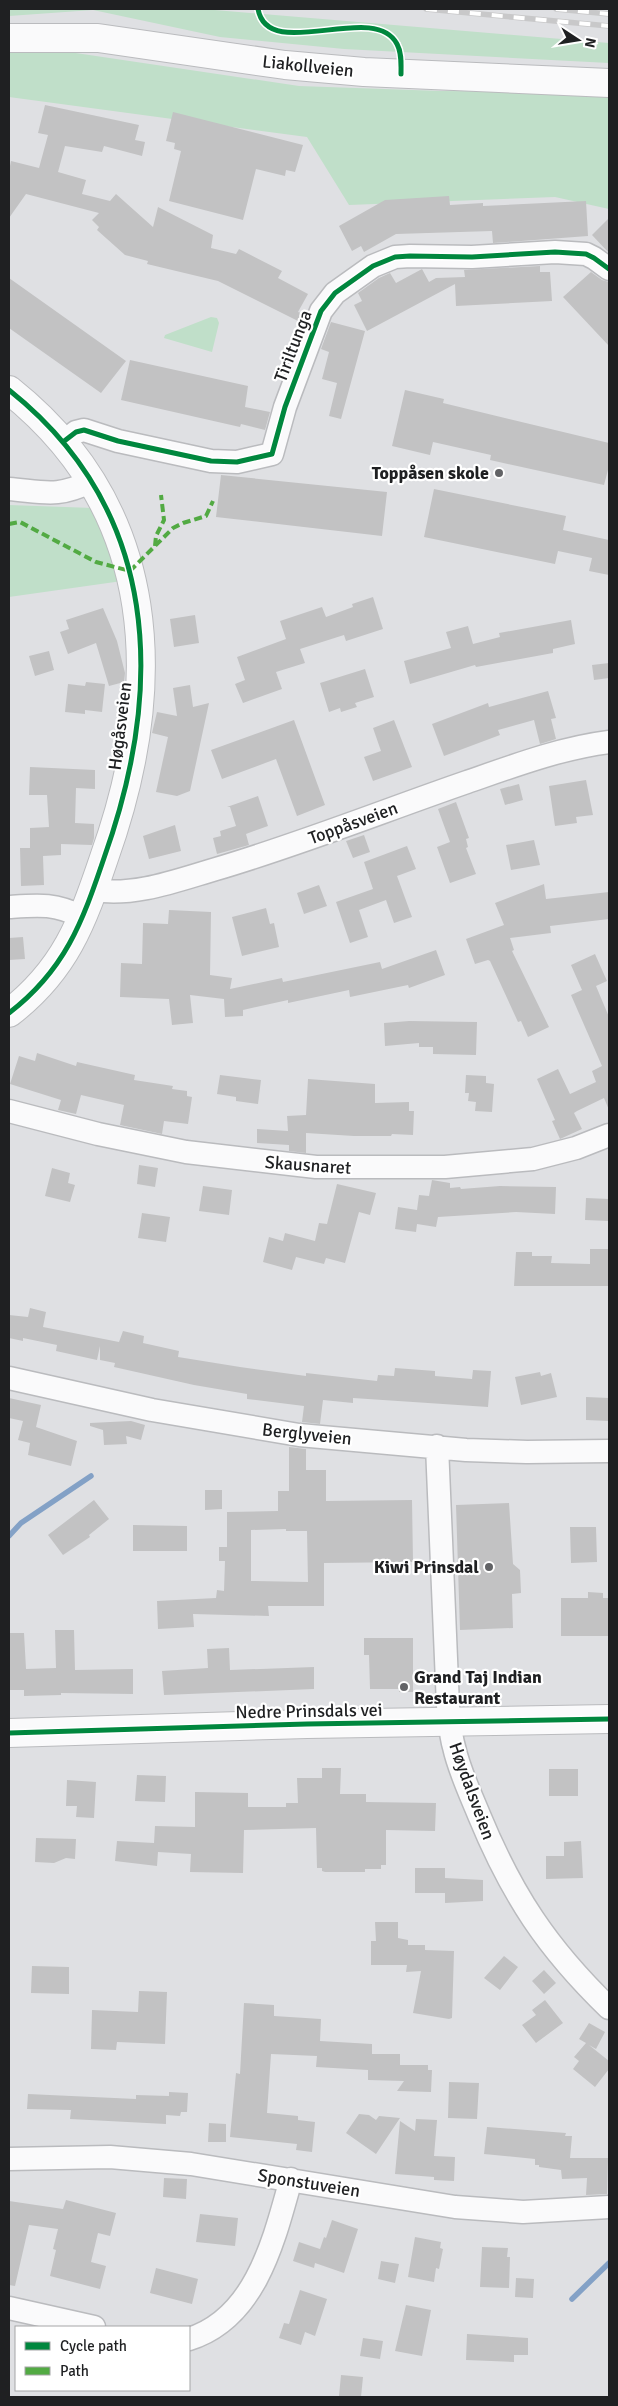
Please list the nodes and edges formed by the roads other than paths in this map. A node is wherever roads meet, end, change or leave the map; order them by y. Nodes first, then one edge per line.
1 (9, 38) edge
2 (609, 83) edge
3 (609, 269) edge
4 (9, 390) edge
5 (63, 442) junction
6 (92, 481) junction
7 (9, 489) edge
8 (609, 742) edge
9 (94, 890) junction
10 (9, 907) edge
11 (82, 917) junction
12 (9, 1013) edge
13 (9, 1111) edge
14 (609, 1135) edge
15 (9, 1378) edge
16 (437, 1446) junction
17 (609, 1451) edge
18 (609, 1719) edge
19 (450, 1722) junction
20 (9, 1733) edge
21 (609, 2008) edge
22 (9, 2159) edge
23 (292, 2180) junction
24 (609, 2207) edge
25 (9, 2308) edge
26 (90, 2326) edge
27 (190, 2339) edge

1 - 2 street, Liakollveien
3 - 5 street, Tiriltunga
4 - 5 street, Høgåsveien
5 - 6 street, Høgåsveien
6 - 7 street
6 - 9 street, Høgåsveien
8 - 9 street, Toppåsveien
9 - 11 street, Høgåsveien
10 - 11 street
11 - 12 street, Høgåsveien
13 - 14 street, Skausnaret
15 - 16 street, Berglyveien
16 - 17 street, Berglyveien
16 - 19 street, Høydalsveien
18 - 19 street, Nedre Prinsdals vei
19 - 20 street, Nedre Prinsdals vei
19 - 21 street, Høydalsveien
22 - 23 street, Sponstuveien
23 - 24 street, Sponstuveien
23 - 27 street
25 - 26 street

